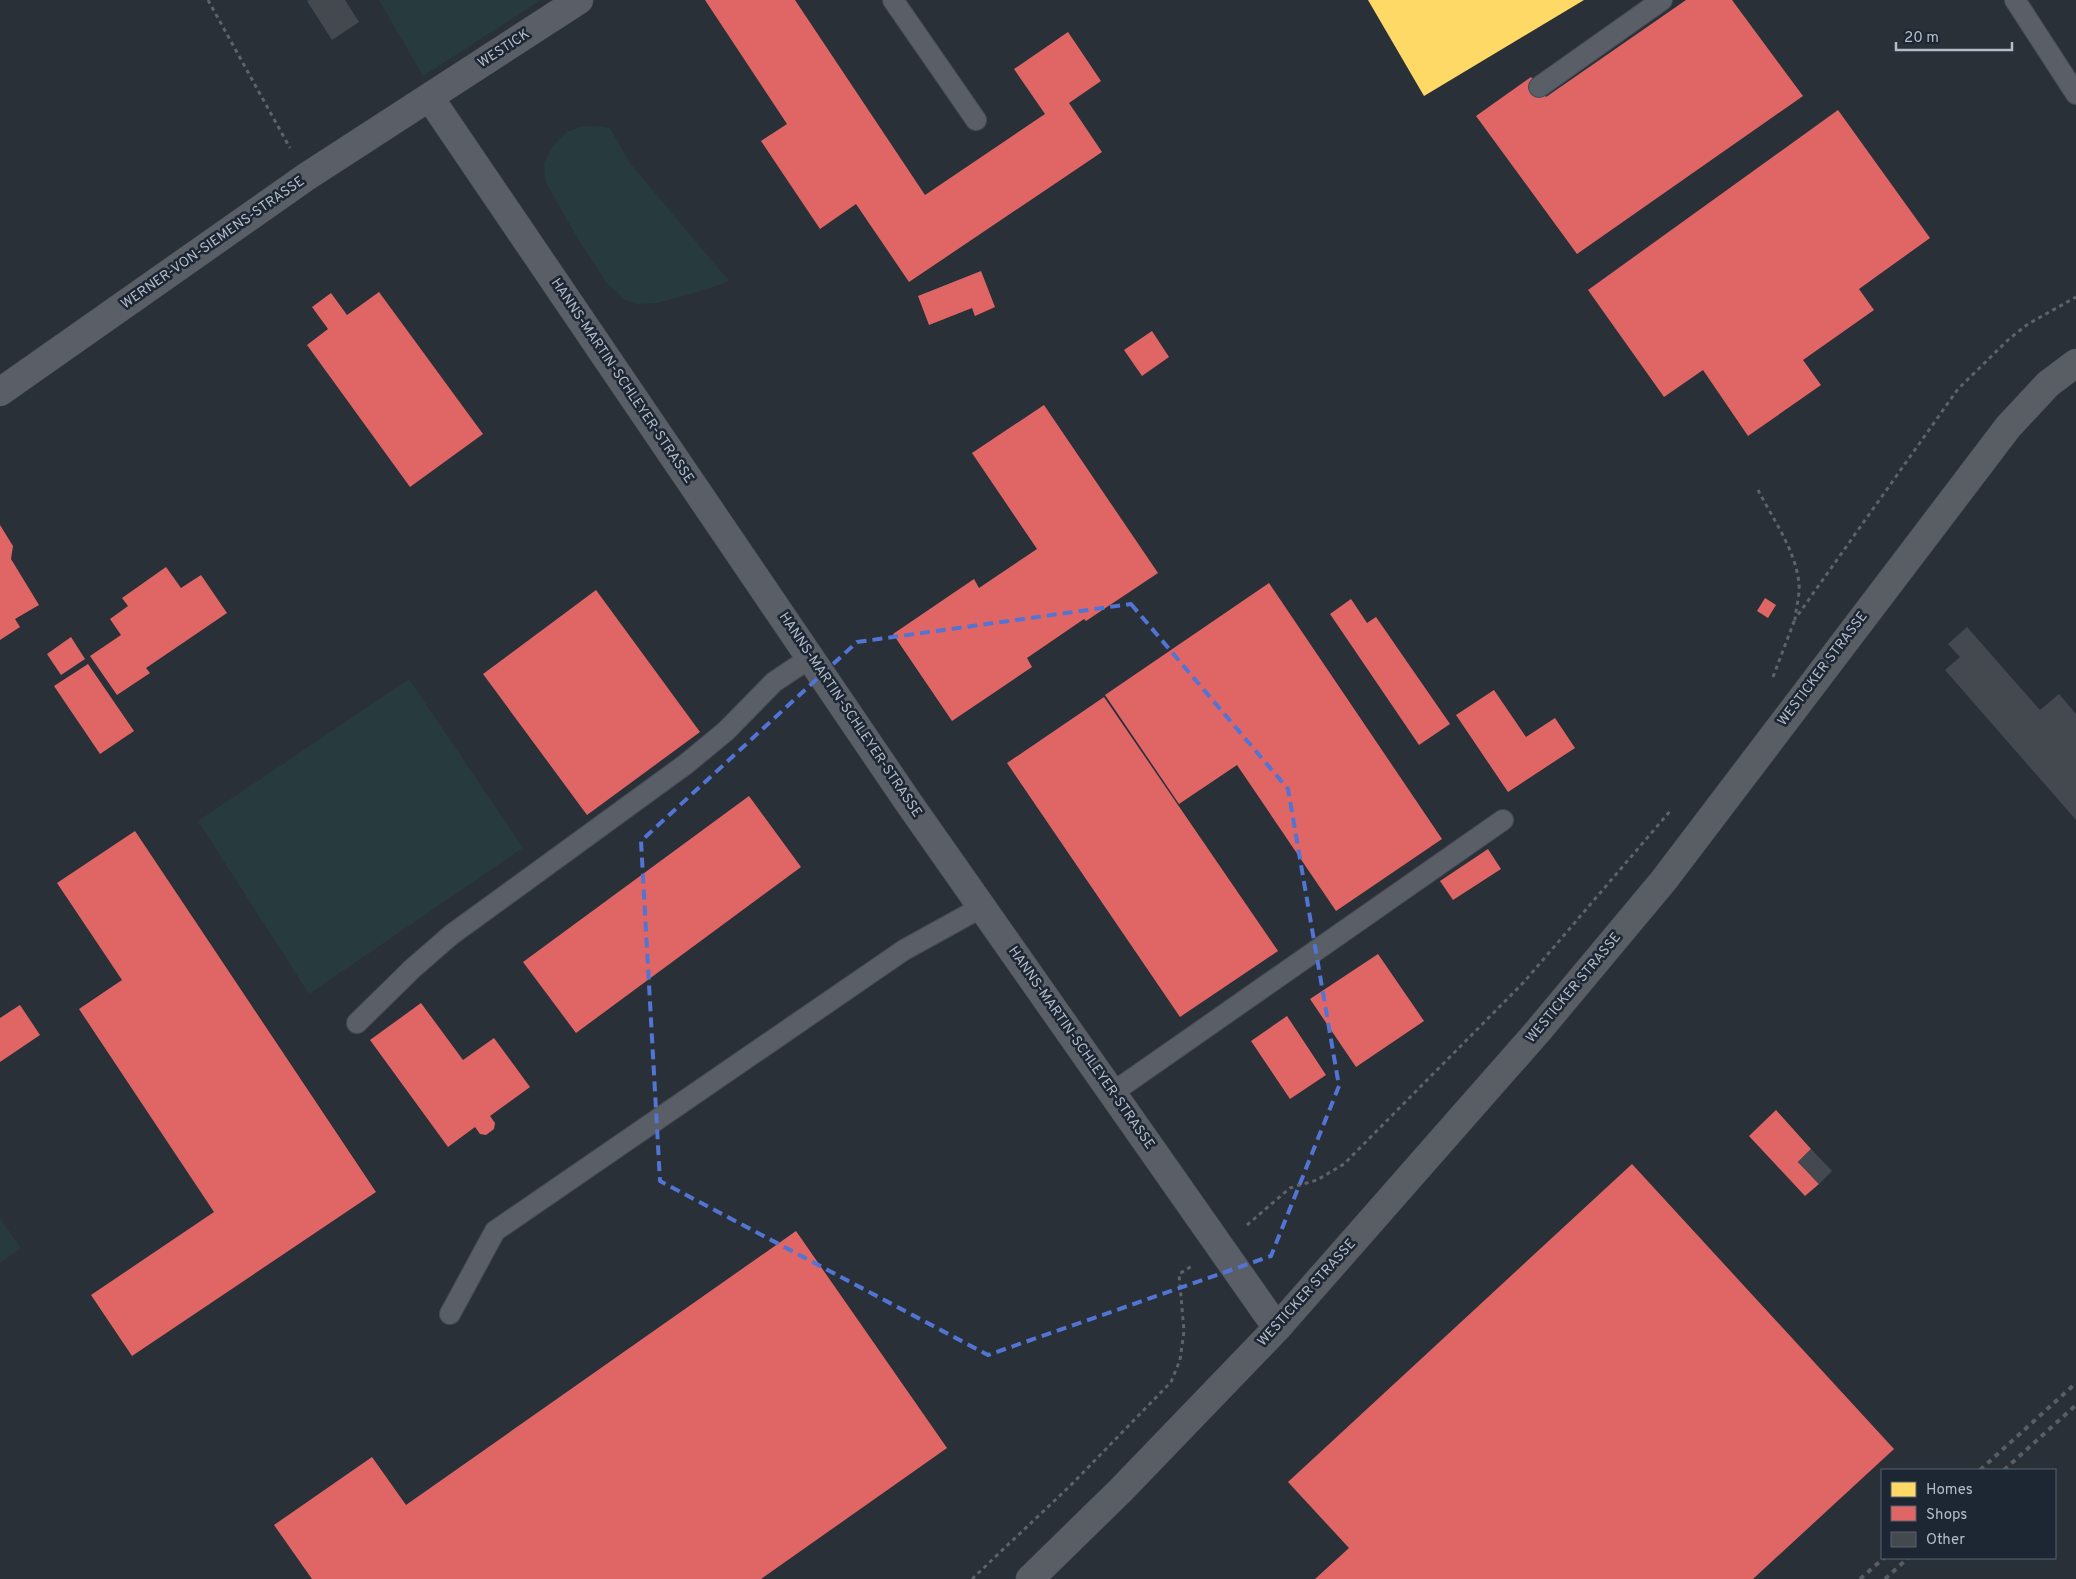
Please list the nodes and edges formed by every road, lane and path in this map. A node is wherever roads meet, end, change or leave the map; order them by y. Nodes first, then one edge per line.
1 (208, 0) edge
2 (579, 0) edge
3 (893, 0) edge
4 (1662, 0) edge
5 (2015, 0) edge
6 (1539, 87) dead end
7 (2076, 94) edge
8 (430, 98) junction
9 (976, 120) dead end
10 (306, 177) junction
11 (2076, 297) edge
12 (2076, 363) edge
13 (0, 392) edge
14 (1758, 490) dead end
15 (1795, 619) junction
16 (810, 658) junction
17 (1771, 681) dead end
18 (1674, 806) dead end
19 (1502, 820) dead end
20 (982, 907) junction
21 (357, 1023) dead end
22 (1112, 1093) junction
23 (1221, 1248) junction
24 (450, 1314) dead end
25 (1277, 1328) junction
26 (972, 1579) edge
27 (1030, 1579) edge

1 - 10 path
2 - 8 street, WESTICK
3 - 9 lane
4 - 6 lane
5 - 7 lane
8 - 10 street, WERNER-VON-SIEMENS-STRASSE
8 - 16 street, HANNS-MARTIN-SCHLEYER-STRASSE
10 - 13 street, WERNER-VON-SIEMENS-STRASSE
11 - 15 path
12 - 25 main road, WESTICKER STRASSE
14 - 15 path
15 - 17 path
16 - 20 street, HANNS-MARTIN-SCHLEYER-STRASSE
16 - 21 lane
18 - 23 path
19 - 22 lane
20 - 22 street, HANNS-MARTIN-SCHLEYER-STRASSE
20 - 24 lane
22 - 23 street, HANNS-MARTIN-SCHLEYER-STRASSE
23 - 25 street, HANNS-MARTIN-SCHLEYER-STRASSE
23 - 26 path
25 - 27 main road, WESTICKER STRASSE

